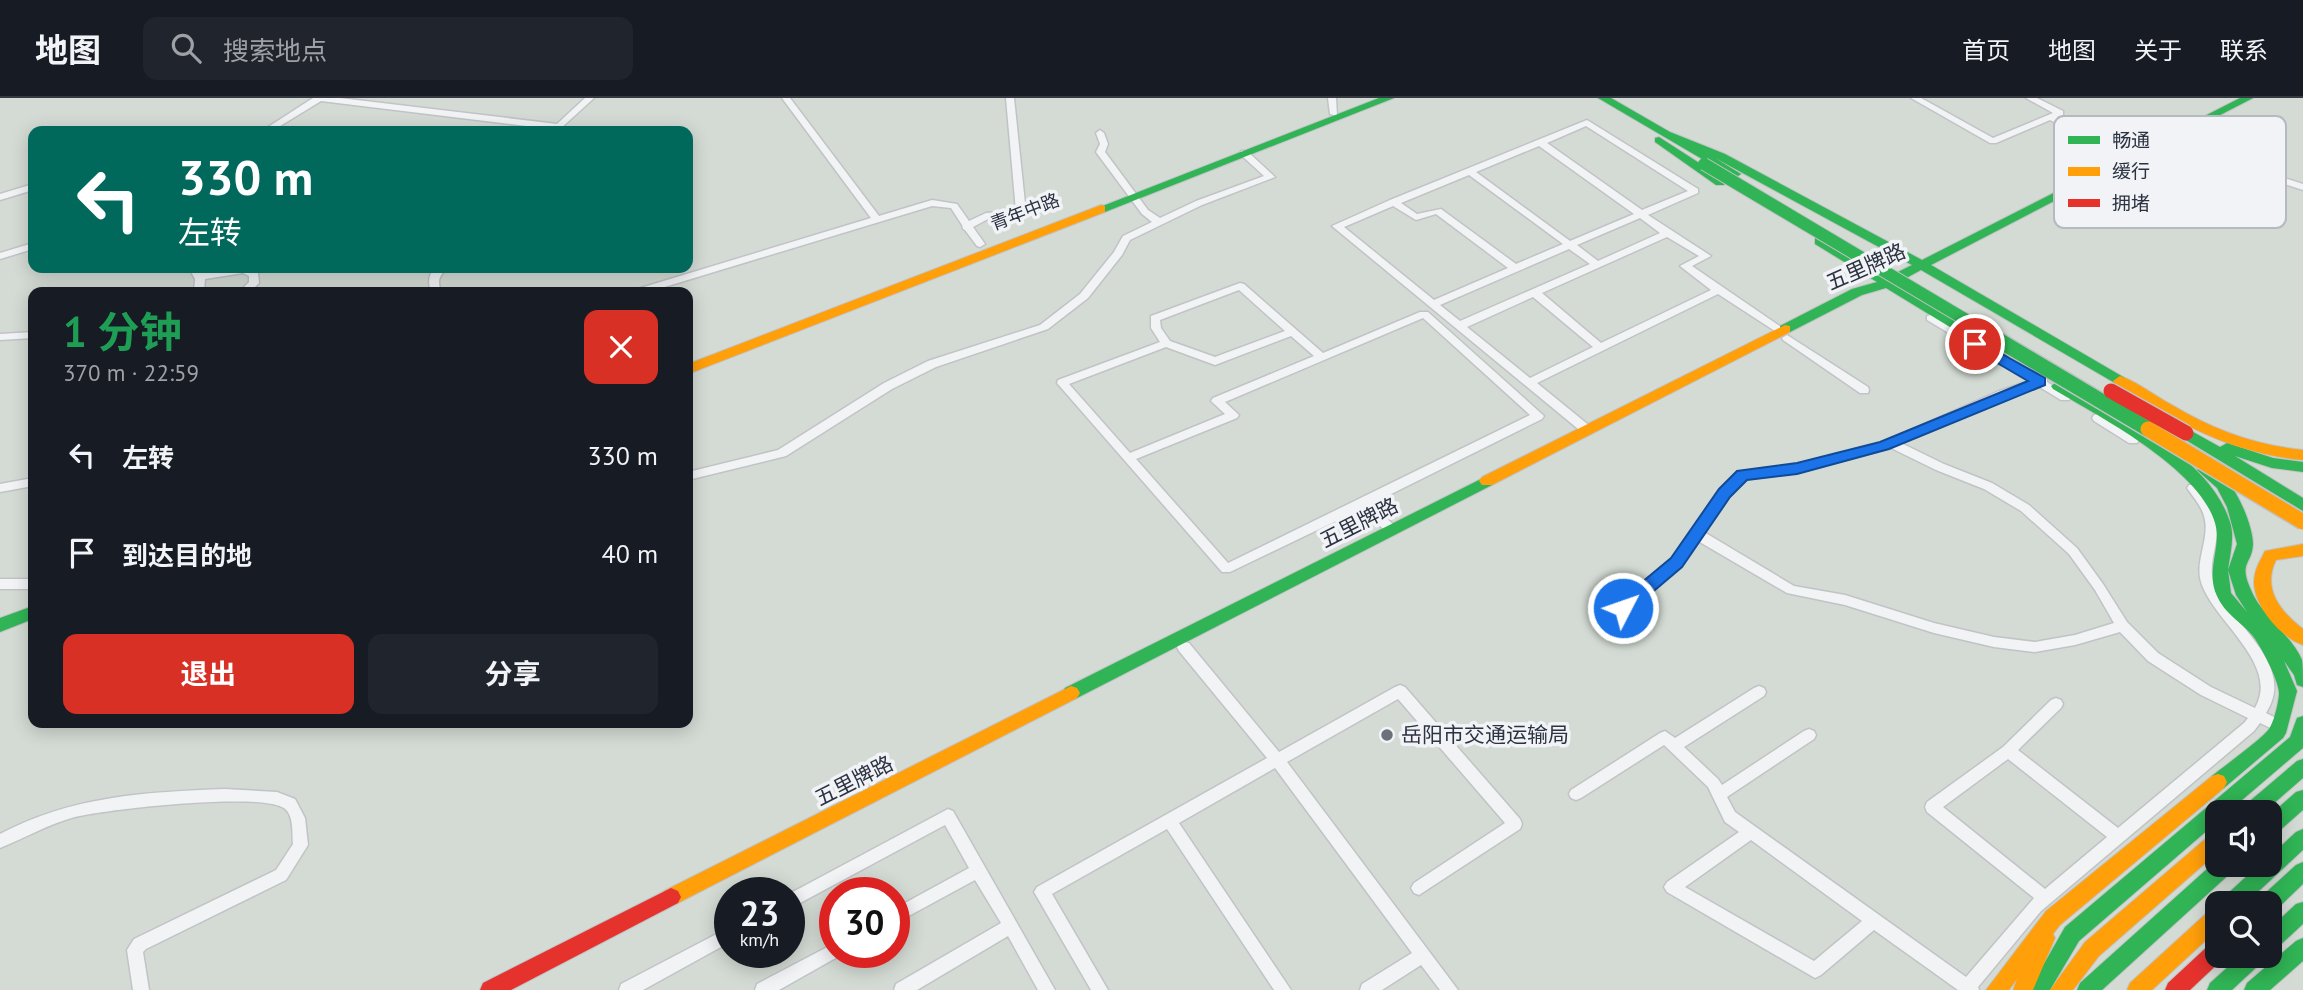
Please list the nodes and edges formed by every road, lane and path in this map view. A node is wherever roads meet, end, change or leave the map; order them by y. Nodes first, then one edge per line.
1 (319, 98) edge
2 (590, 98) edge
3 (786, 98) edge
4 (1010, 98) edge
5 (1375, 98) edge
6 (1389, 98) edge
7 (1589, 98) edge
8 (1603, 98) edge
9 (1915, 98) edge
10 (2031, 98) edge
11 (2248, 98) edge
12 (2263, 98) edge
13 (1333, 106) edge
14 (2213, 116) edge
15 (2228, 116) edge
16 (2050, 117) junction
17 (2054, 119) edge
18 (274, 126) edge
19 (551, 126) edge
20 (560, 126) edge
21 (1100, 133) dead end
22 (1662, 137) junction
23 (1539, 142) junction
24 (1244, 153) junction
25 (1469, 171) junction
26 (2286, 181) edge
27 (2303, 187) edge
28 (28, 189) edge
29 (1131, 194) junction
30 (0, 197) edge
31 (2054, 199) edge
32 (1393, 202) junction
33 (2054, 204) edge
34 (1643, 214) junction
35 (877, 220) junction
36 (1159, 222) junction
37 (966, 227) junction
38 (1667, 233) junction
39 (980, 244) dead end
40 (1571, 244) junction
41 (28, 248) edge
42 (0, 256) edge
43 (1597, 265) junction
44 (1515, 268) junction
45 (1926, 268) junction
46 (250, 273) edge
47 (1890, 285) junction
48 (250, 287) edge
49 (655, 287) edge
50 (1718, 290) junction
51 (1535, 293) junction
52 (1432, 304) junction
53 (1931, 318) dead end
54 (1459, 326) junction
55 (1292, 332) junction
56 (28, 335) edge
57 (1784, 335) junction
58 (0, 337) edge
59 (1166, 343) junction
60 (1600, 348) junction
61 (1321, 357) junction
62 (693, 360) edge
63 (693, 367) edge
64 (2043, 380) junction
65 (1529, 383) junction
66 (1864, 390) dead end
67 (2126, 415) junction
68 (1587, 430) junction
69 (2186, 433) junction
70 (1891, 443) junction
71 (2303, 455) edge
72 (1128, 458) junction
73 (2303, 467) edge
74 (693, 474) edge
75 (28, 483) edge
76 (0, 488) edge
77 (1362, 503) junction
78 (2303, 505) edge
79 (2303, 522) edge
80 (1392, 530) junction
81 (1697, 534) junction
82 (2303, 550) edge
83 (0, 584) edge
84 (28, 584) edge
85 (1623, 608) dead end
86 (28, 614) edge
87 (0, 625) edge
88 (28, 625) edge
89 (2122, 626) junction
90 (0, 636) edge
91 (2303, 638) edge
92 (1184, 647) junction
93 (2303, 680) edge
94 (1759, 692) dead end
95 (2056, 704) dead end
96 (2259, 717) junction
97 (2303, 723) edge
98 (2279, 726) junction
99 (1809, 734) dead end
100 (1674, 746) junction
101 (2008, 751) junction
102 (1277, 760) junction
103 (2303, 767) edge
104 (1576, 794) dead end
105 (1719, 795) junction
106 (2303, 798) edge
107 (2265, 800) edge
108 (2282, 816) edge
109 (1169, 820) junction
110 (1752, 832) junction
111 (2118, 837) junction
112 (2303, 838) edge
113 (0, 841) edge
114 (2205, 851) edge
115 (978, 871) junction
116 (2303, 871) edge
117 (2213, 877) edge
118 (1419, 888) dead end
119 (2245, 891) edge
120 (2282, 891) edge
121 (805, 893) edge
122 (2046, 899) junction
123 (910, 909) edge
124 (2303, 911) edge
125 (2053, 918) junction
126 (1874, 920) junction
127 (1011, 926) junction
128 (2205, 928) edge
129 (2282, 930) edge
130 (714, 943) edge
131 (2303, 948) edge
132 (1423, 955) junction
133 (819, 959) edge
134 (2205, 962) edge
135 (2241, 968) edge
136 (1969, 988) edge
137 (141, 990) edge
138 (490, 990) edge
139 (516, 990) edge
140 (627, 990) edge
141 (763, 990) edge
142 (902, 990) edge
143 (1047, 990) edge
144 (1100, 990) edge
145 (1283, 990) edge
146 (1368, 990) edge
147 (1450, 990) edge
148 (1996, 990) edge
149 (2023, 990) edge
150 (2039, 990) edge
151 (2060, 990) edge
152 (2087, 990) edge
153 (2137, 990) edge
154 (2175, 990) edge
155 (2217, 990) edge
156 (2254, 990) edge

1 - 18 street
1 - 19 street
2 - 20 street
3 - 35 street
4 - 37 street
5 - 13 main road, 青年中路
6 - 24 main road
7 - 22 main road
8 - 22 main road
9 - 16 street
10 - 16 street
11 - 14 main road, 五里牌路
12 - 15 main road, 五里牌路
13 - 29 main road, 青年中路
16 - 17 street
21 - 29 street
22 - 45 main road
22 - 47 main road
22 - 67 main road, bridge
22 - 69 main road, bridge
23 - 25 street
23 - 34 street
23 - 34 street
24 - 29 main road
24 - 36 street
25 - 32 street
25 - 40 street
26 - 27 street
28 - 30 street
29 - 36 street
29 - 62 main road, 青年中路
29 - 63 main road
31 - 45 main road, 五里牌路
32 - 44 street
32 - 52 street
33 - 45 main road, 五里牌路
34 - 38 street
34 - 40 street
35 - 37 street
35 - 49 street
36 - 74 street
37 - 39 street
38 - 43 street
38 - 50 street
40 - 43 street
40 - 44 street
41 - 42 street
43 - 51 street
44 - 52 street
45 - 47 main road, 五里牌路
45 - 71 main road
46 - 48 street
47 - 57 main road, 五里牌路
47 - 57 main road, 五里牌路
47 - 64 main road
50 - 57 street
50 - 60 street
51 - 54 street
51 - 60 street
52 - 54 street
53 - 64 street
54 - 65 street
55 - 59 street
55 - 59 street
55 - 61 street
56 - 58 street
57 - 66 street
57 - 68 main road, 五里牌路
57 - 92 main road, 五里牌路
59 - 72 street
60 - 65 street
61 - 72 street
61 - 77 street
64 - 70 street
64 - 96 street
64 - 98 main road
65 - 68 street
67 - 79 main road, bridge
67 - 93 main road, bridge
68 - 80 main road, 五里牌路
69 - 73 main road
69 - 78 main road
70 - 81 street
70 - 89 street
72 - 77 street
75 - 76 street
77 - 80 street
80 - 138 main road, 五里牌路
81 - 85 street
81 - 89 street
82 - 91 main road
83 - 84 street
86 - 87 main road
88 - 90 main road
89 - 96 street
92 - 102 street
92 - 139 main road, 五里牌路
94 - 100 street
95 - 101 street
96 - 98 street
96 - 111 street
97 - 150 main road
98 - 125 main road
99 - 105 street
100 - 104 street
100 - 105 street
101 - 111 street
101 - 122 street
102 - 109 street
102 - 118 street
102 - 132 street
103 - 107 main road
105 - 110 street
106 - 108 main road
109 - 144 street
109 - 145 street
110 - 126 street
110 - 126 street
111 - 122 street
112 - 119 main road
113 - 137 street
114 - 151 main road
115 - 121 street
115 - 123 street
115 - 127 street
116 - 120 main road
117 - 152 main road
122 - 136 street
124 - 129 main road
125 - 148 main road
125 - 149 main road
126 - 136 street
127 - 142 street
127 - 143 street
128 - 153 main road
130 - 140 street
131 - 156 main road
132 - 146 street
132 - 147 street
133 - 141 street
134 - 154 main road
135 - 155 main road

